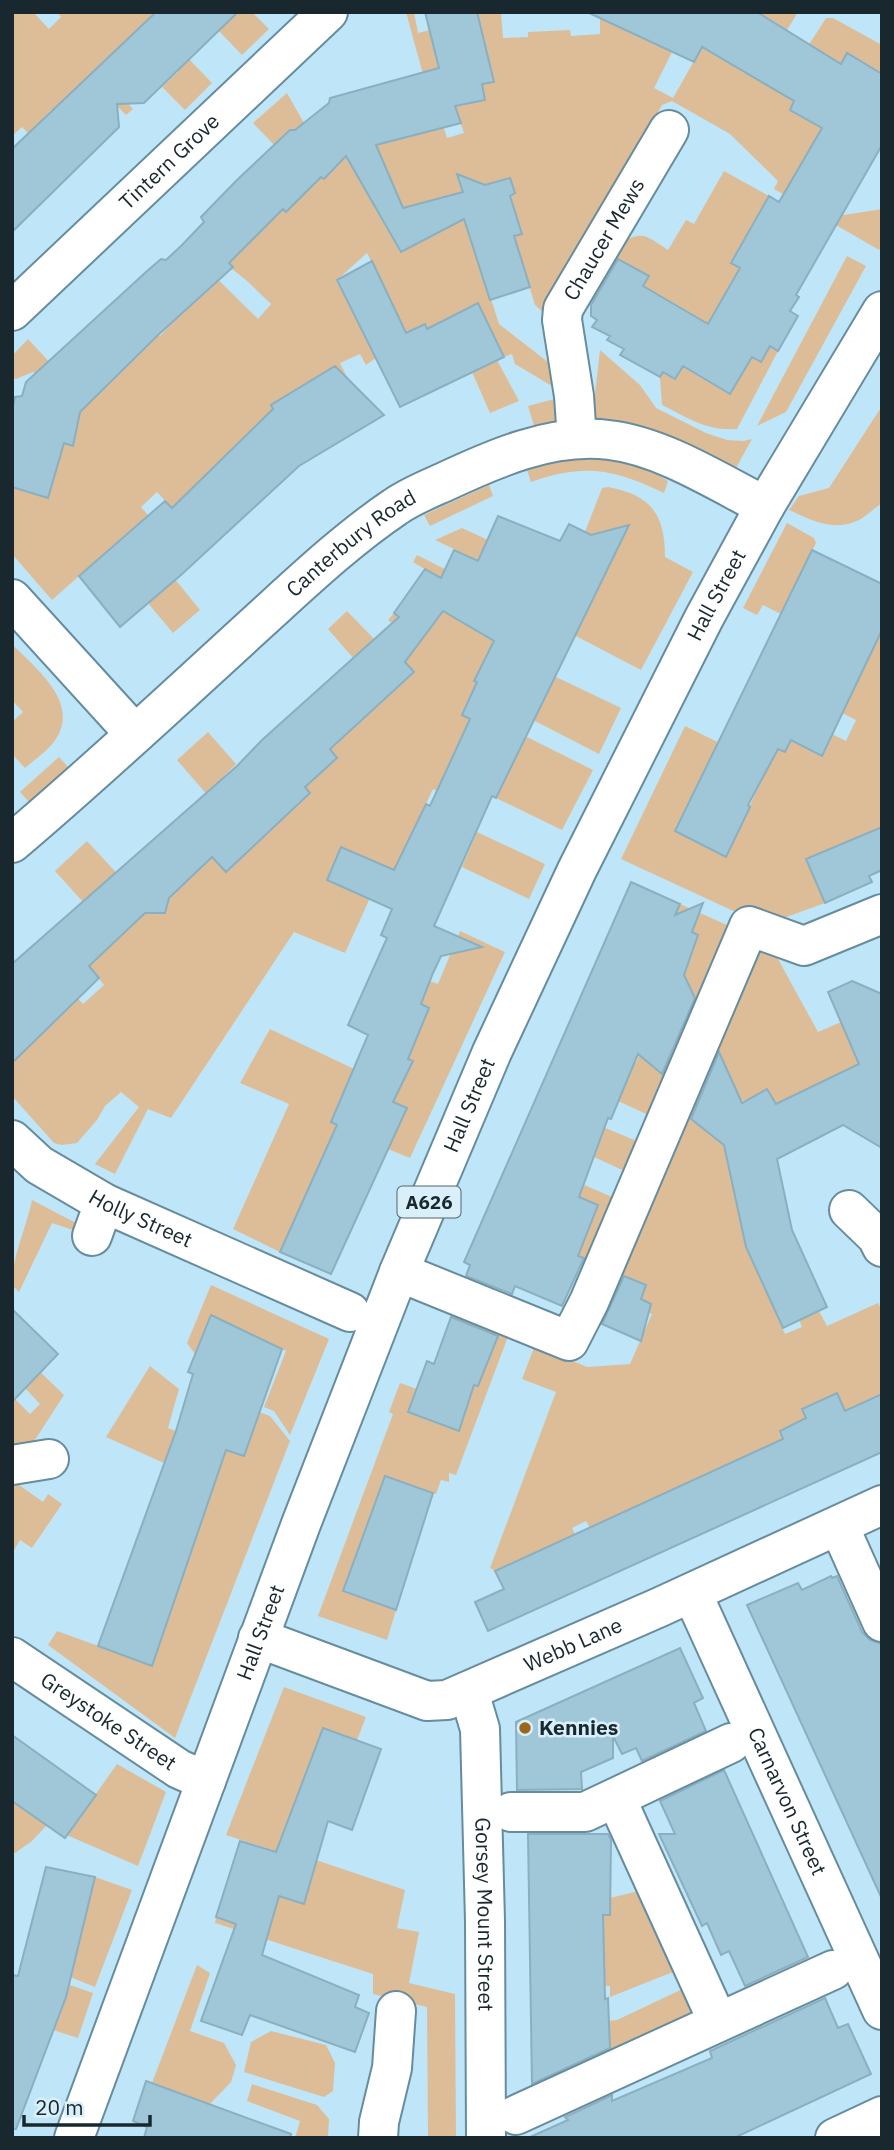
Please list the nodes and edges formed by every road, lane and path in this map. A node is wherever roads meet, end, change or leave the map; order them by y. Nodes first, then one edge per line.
1 (328, 12) edge
2 (669, 130) dead end
3 (12, 311) edge
4 (882, 311) edge
5 (577, 439) junction
6 (765, 506) junction
7 (12, 599) edge
8 (134, 733) junction
9 (12, 843) edge
10 (882, 914) edge
11 (12, 1140) edge
12 (849, 1209) dead end
13 (882, 1247) edge
14 (399, 1272) junction
15 (350, 1312) dead end
16 (882, 1505) edge
17 (839, 1526) junction
18 (692, 1593) junction
19 (882, 1622) edge
20 (258, 1638) junction
21 (21, 1651) edge
22 (469, 1692) junction
23 (731, 1743) dead end
24 (206, 1781) junction
25 (616, 1798) junction
26 (512, 1812) dead end
27 (833, 1970) dead end
28 (882, 2010) edge
29 (396, 2011) dead end
30 (718, 2022) junction
31 (516, 2115) dead end
32 (882, 2116) edge
33 (74, 2138) edge
34 (378, 2138) edge
35 (486, 2138) edge
36 (835, 2138) edge

1 - 3 street, Tintern Grove
2 - 5 street, Chaucer Mews
4 - 6 street, Hall Street / A626
5 - 6 street, Canterbury Road
5 - 8 street, Canterbury Road
6 - 14 street, Hall Street / A626
7 - 8 street
8 - 9 street, Canterbury Road
10 - 14 street
11 - 15 street, Holly Street
12 - 13 street
14 - 20 street, Hall Street / A626
16 - 17 street, Webb Lane
17 - 18 street, Webb Lane
17 - 19 street
18 - 22 street, Webb Lane
18 - 28 street, Carnarvon Street
20 - 22 street, Webb Lane
20 - 24 street, Hall Street / A626
21 - 24 street, Greystoke Street
22 - 35 street, Gorsey Mount Street
23 - 25 street
24 - 33 street, Hall Street / A626
25 - 26 street
25 - 30 street
27 - 30 street
29 - 34 street
30 - 31 street
32 - 36 street

